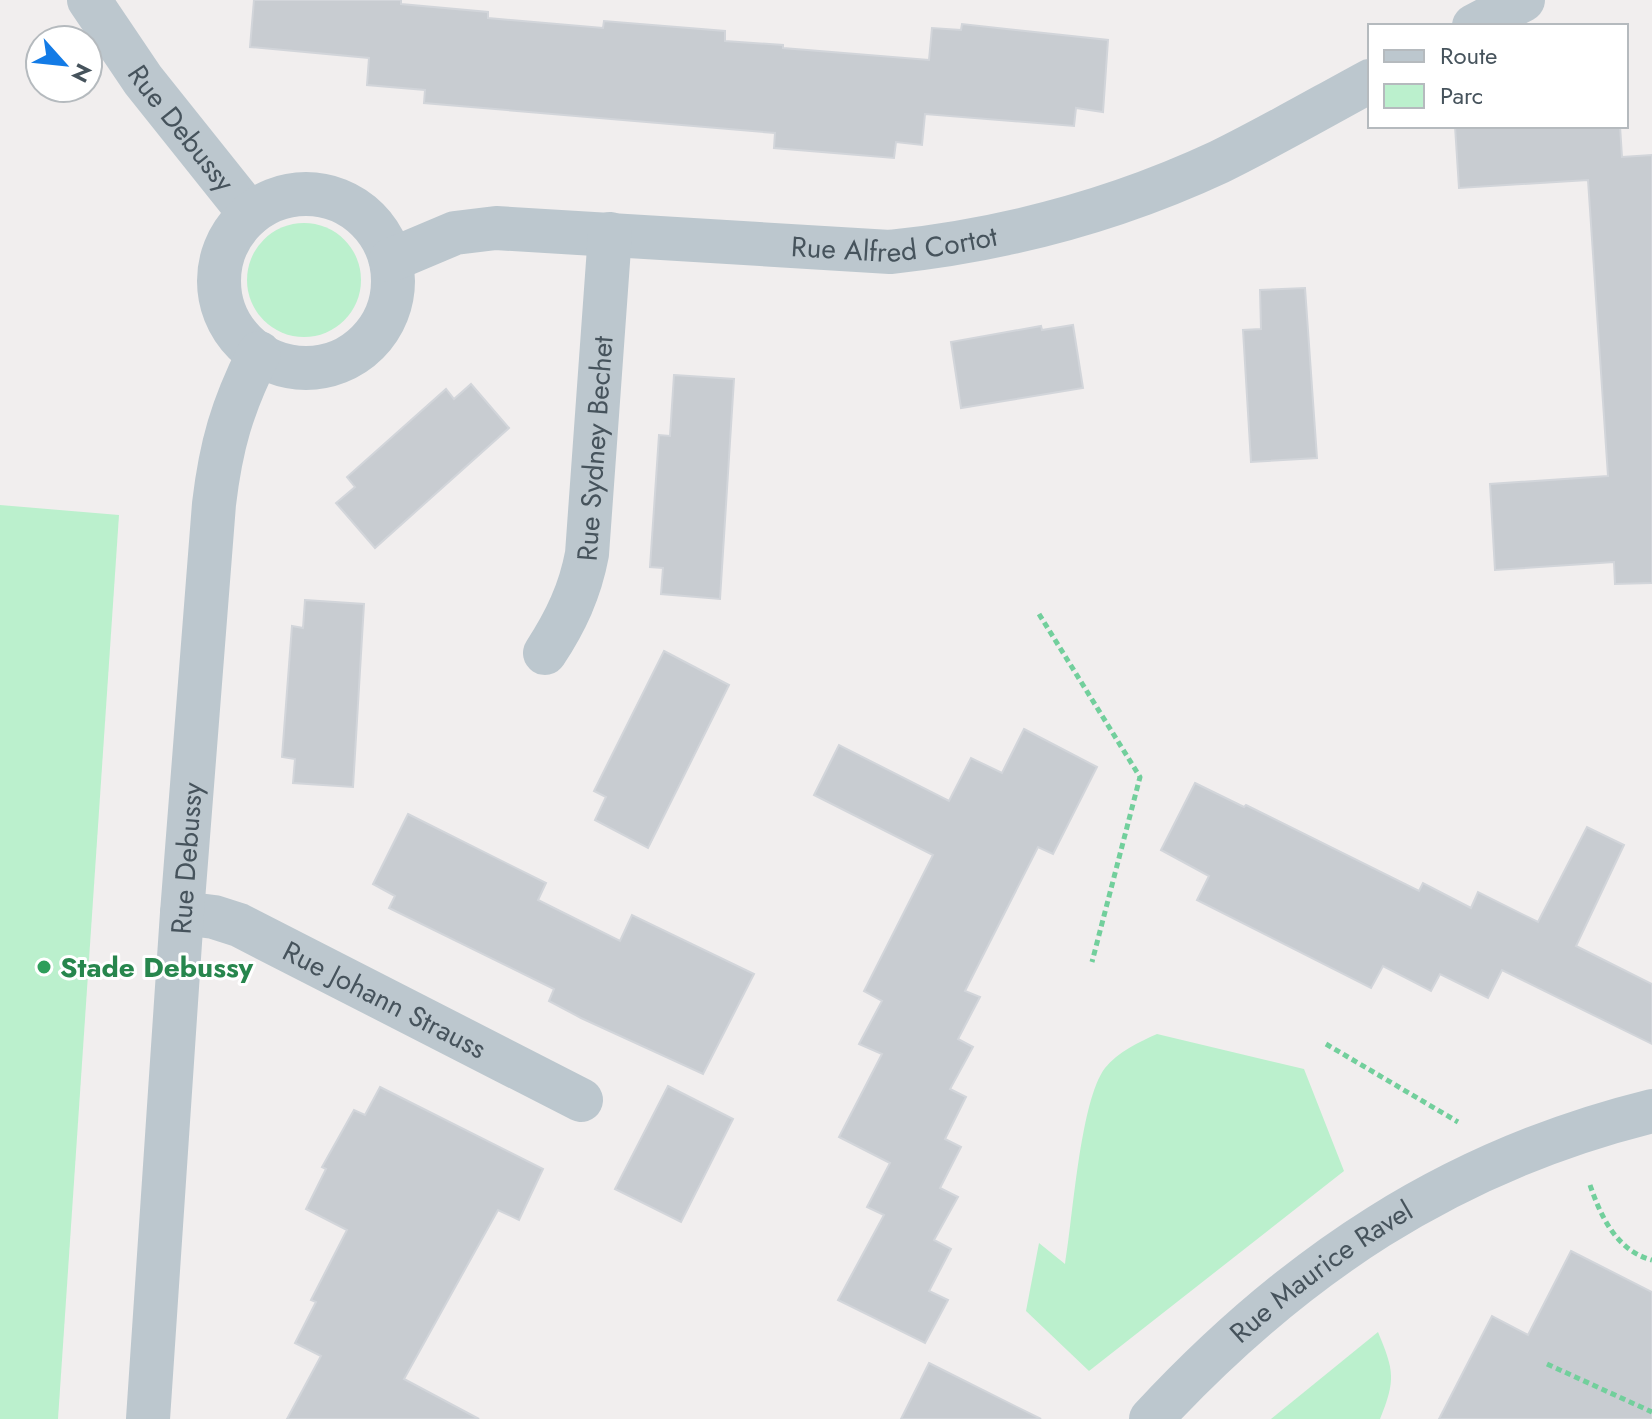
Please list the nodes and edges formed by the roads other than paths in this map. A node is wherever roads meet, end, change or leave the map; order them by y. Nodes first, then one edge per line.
1 (89, 0) edge
2 (1523, 0) edge
3 (1478, 24) edge
4 (1368, 82) edge
5 (250, 214) junction
6 (610, 234) junction
7 (391, 260) junction
8 (259, 353) junction
9 (545, 653) dead end
10 (182, 913) junction
11 (581, 1100) dead end
12 (1652, 1111) edge
13 (148, 1419) edge
14 (1151, 1419) edge

1 - 5 street, Rue Debussy
2 - 3 street
4 - 6 street, Rue Alfred Cortot
5 - 7 street
5 - 8 street
6 - 7 street, Rue Alfred Cortot
6 - 9 street, Rue Sydney Bechet
7 - 8 street
8 - 10 street, Rue Debussy
10 - 11 street, Rue Johann Strauss
10 - 13 street, Rue Debussy
12 - 14 street, Rue Maurice Ravel

